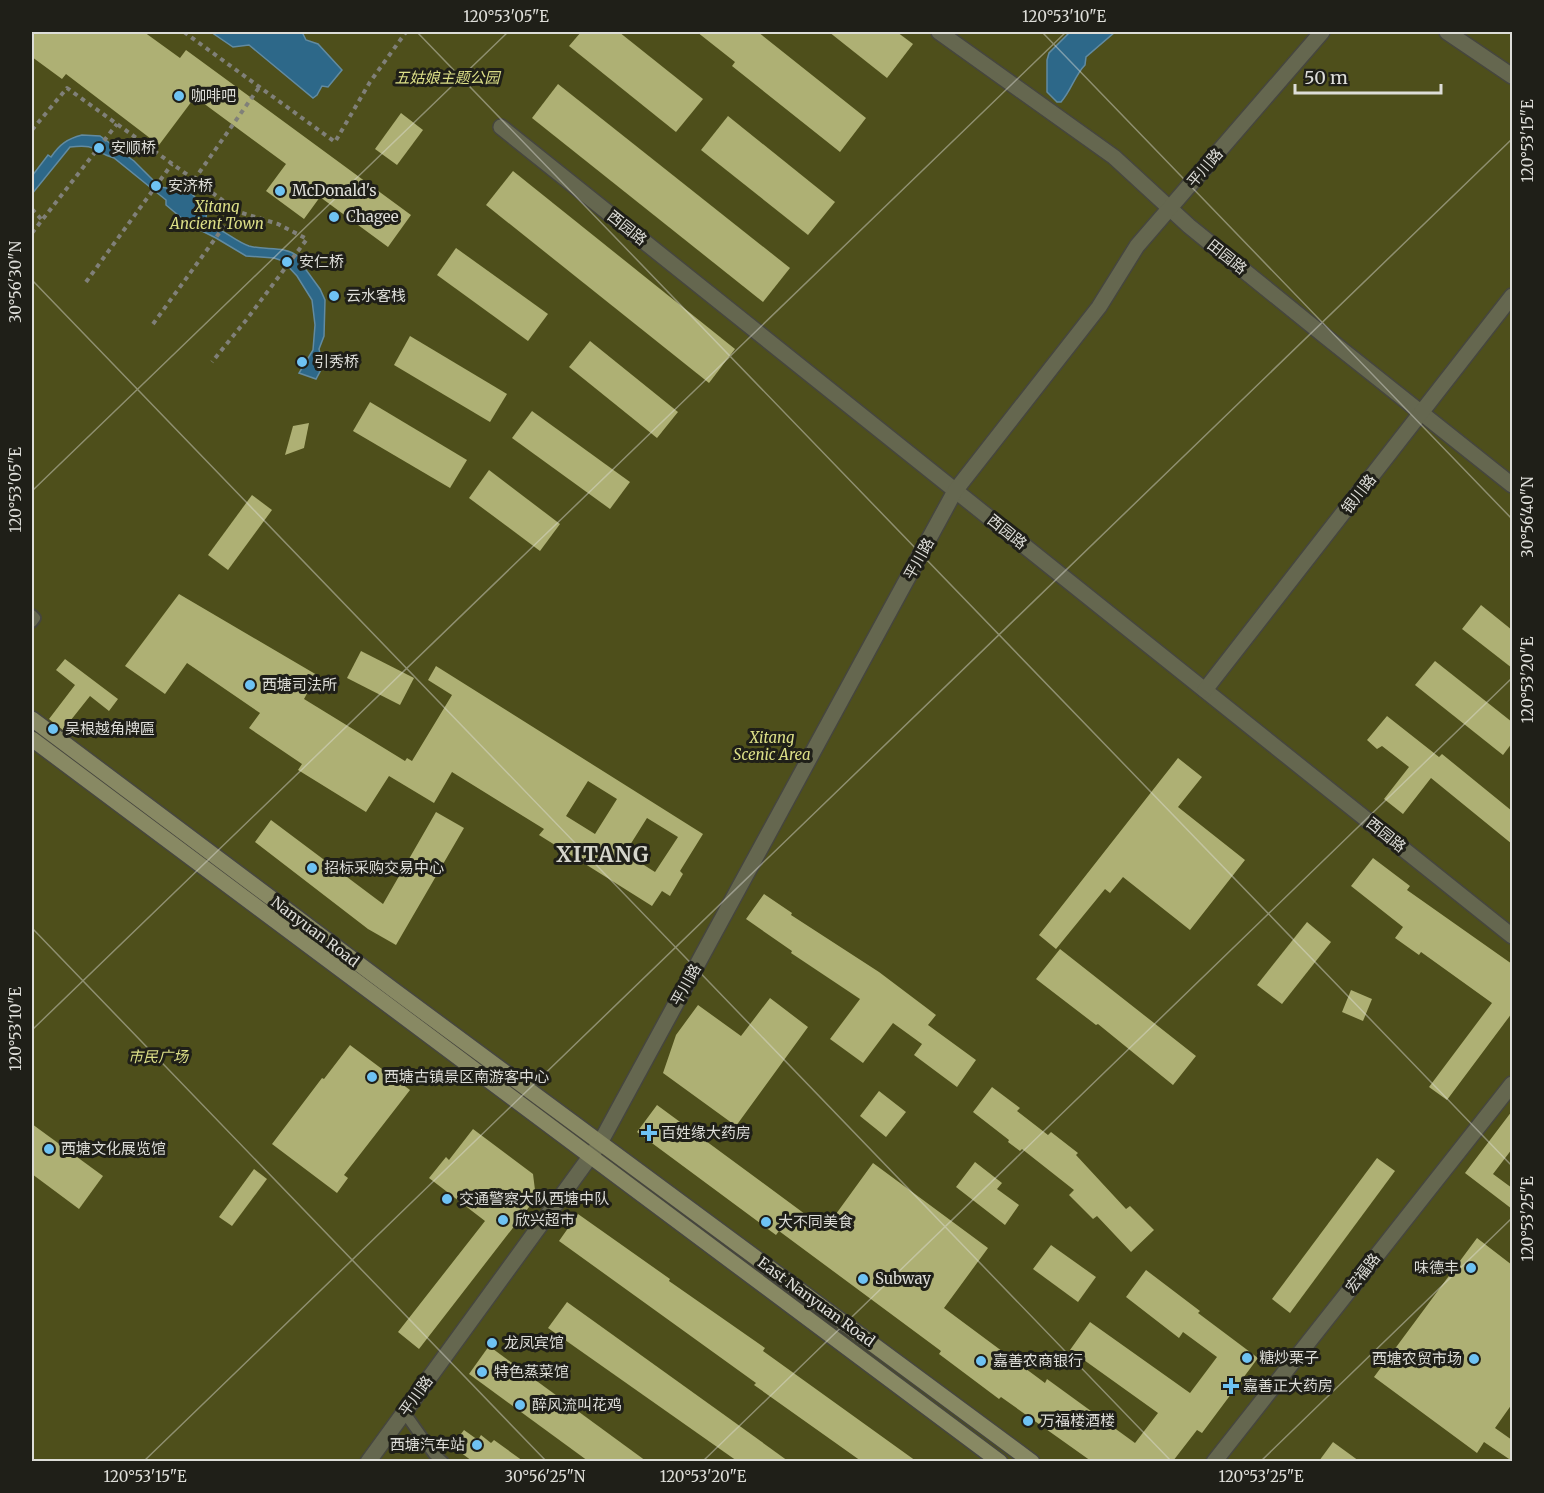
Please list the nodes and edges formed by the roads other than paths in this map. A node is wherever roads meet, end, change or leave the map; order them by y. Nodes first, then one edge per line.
1 (939, 32) edge
2 (1322, 32) edge
3 (1447, 32) edge
4 (1512, 76) edge
5 (501, 128) dead end
6 (1170, 207) junction
7 (1512, 296) edge
8 (1422, 413) junction
9 (1512, 485) edge
10 (956, 491) junction
11 (32, 615) edge
12 (32, 622) edge
13 (1205, 690) junction
14 (32, 719) edge
15 (32, 739) edge
16 (1512, 936) edge
17 (1512, 1084) edge
18 (600, 1143) junction
19 (591, 1156) junction
20 (404, 1412) junction
21 (369, 1461) edge
22 (443, 1461) edge
23 (1000, 1461) edge
24 (1032, 1461) edge
25 (1214, 1461) edge

1 - 6 street, 田园路
2 - 6 street, 平川路
3 - 4 street
5 - 10 street, 西园路
6 - 8 street, 田园路
6 - 10 street, 平川路
7 - 8 street, 银川路
8 - 9 street, 田园路
8 - 13 street, 银川路
10 - 13 street, 西园路
10 - 18 street, 平川路
11 - 12 lane
13 - 16 street, 西园路
14 - 18 main road, Nanyuan Road
15 - 19 main road, Nanyuan Road
17 - 25 street, 宏福路
18 - 19 street, 平川路
18 - 24 main road, East Nanyuan Road
19 - 20 street, 平川路
19 - 23 main road, East Nanyuan Road
20 - 21 street, 平川路
20 - 22 lane

